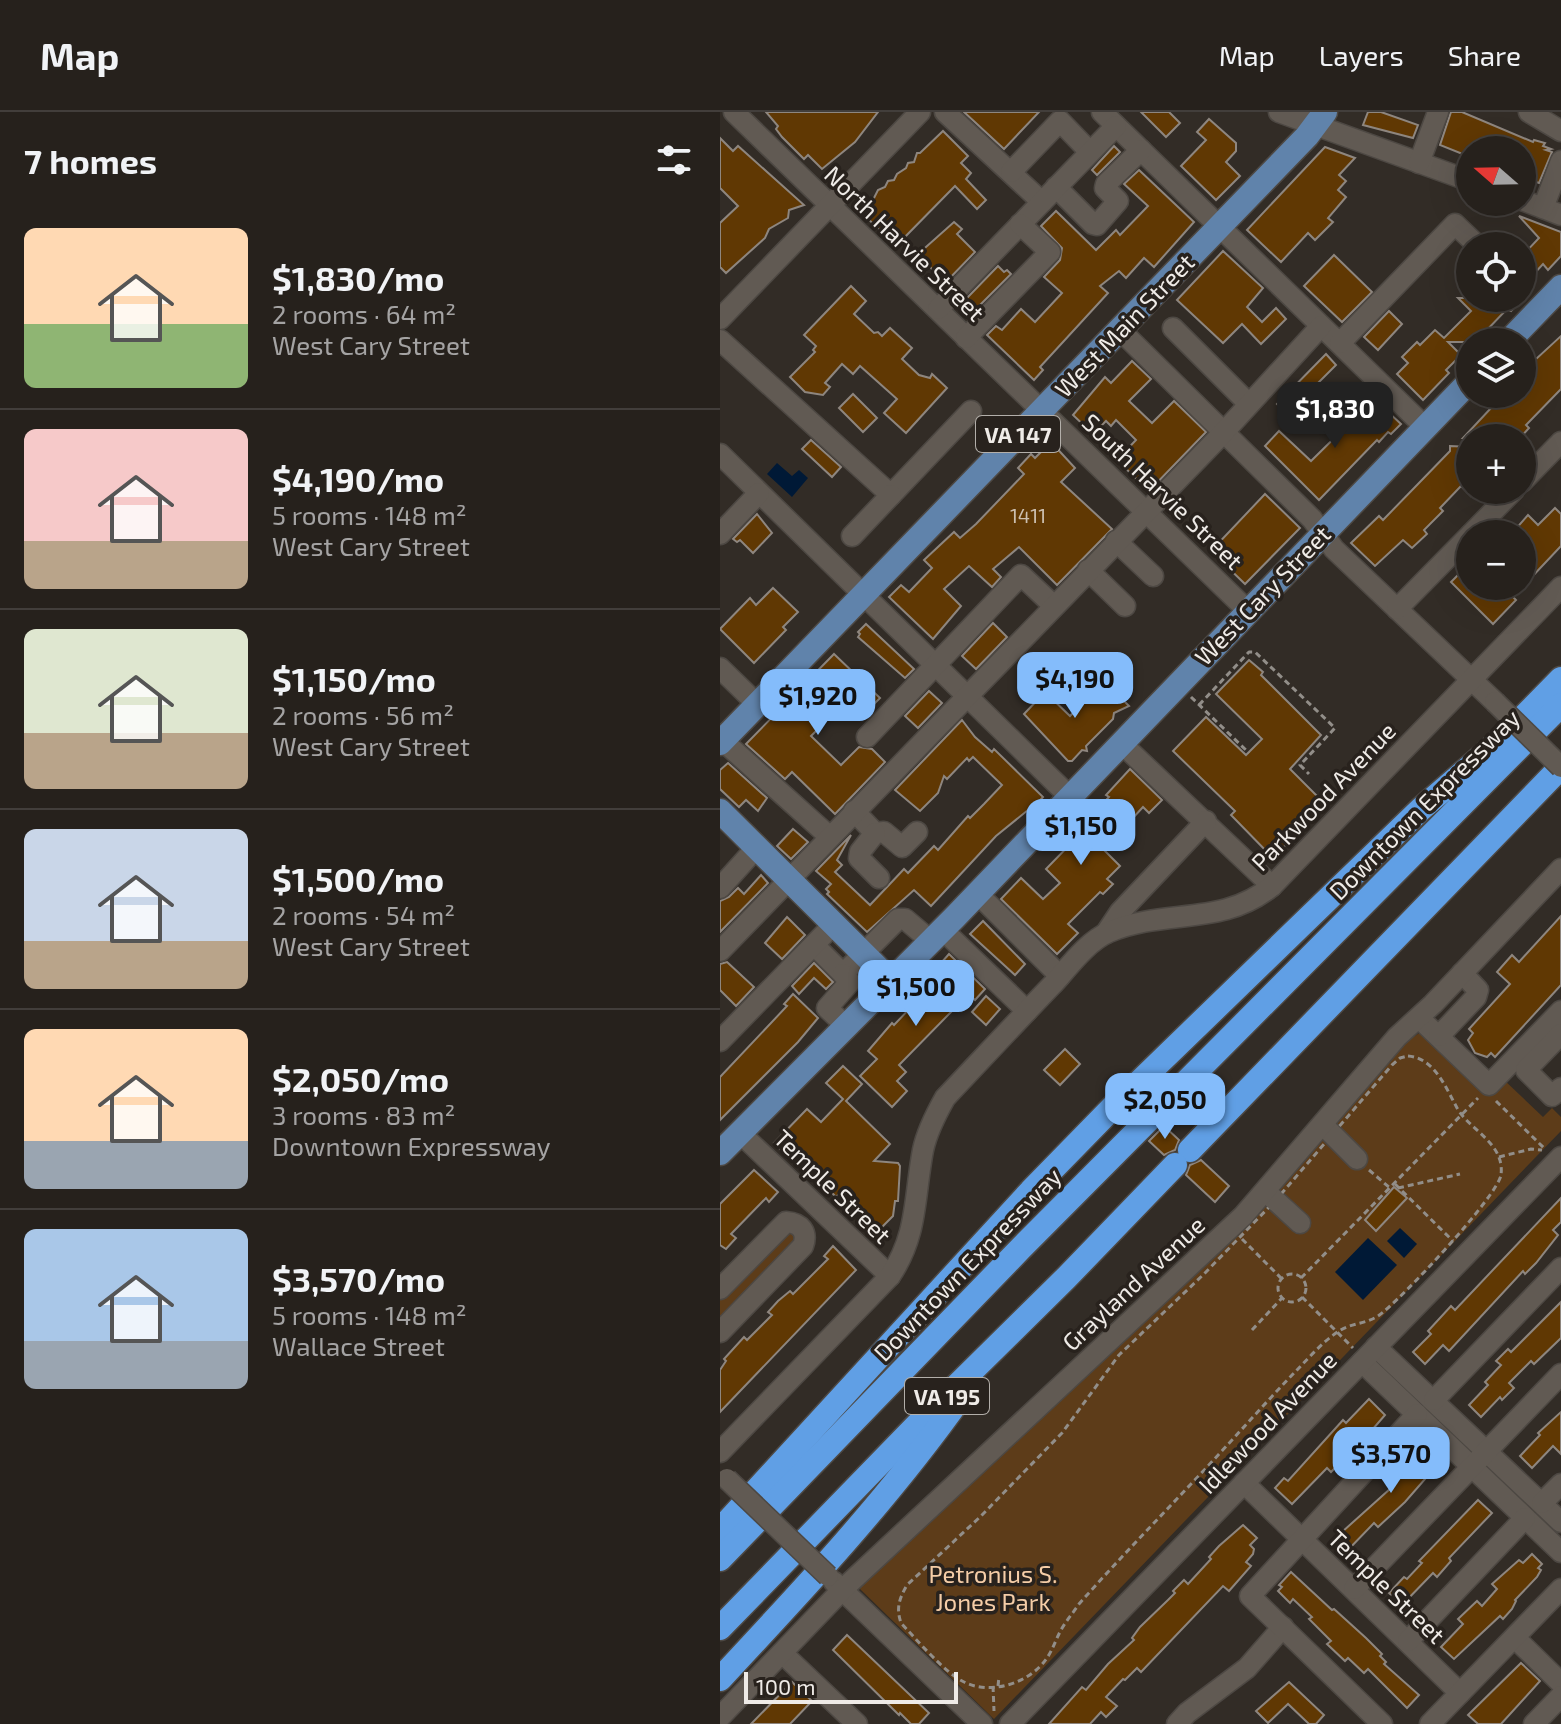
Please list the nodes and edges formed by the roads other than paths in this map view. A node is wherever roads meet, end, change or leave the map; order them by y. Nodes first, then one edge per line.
1 (734, 112) edge
2 (920, 112) edge
3 (945, 112) edge
4 (1279, 112) edge
5 (1438, 112) edge
6 (1529, 112) edge
7 (1109, 119) edge
8 (1321, 119) edge
9 (1561, 131) edge
10 (1141, 150) junction
11 (1090, 152) junction
12 (1561, 161) edge
13 (1419, 163) junction
14 (1011, 172) junction
15 (1456, 176) edge
16 (1049, 195) junction
17 (829, 207) junction
18 (1552, 211) edge
19 (1020, 224) junction
20 (1220, 226) junction
21 (1463, 232) edge
22 (1561, 287) edge
23 (938, 309) junction
24 (720, 319) edge
25 (1321, 326) junction
26 (1173, 328) dead end
27 (1521, 328) edge
28 (1120, 330) junction
29 (966, 338) junction
30 (720, 340) edge
31 (1340, 343) junction
32 (1456, 395) edge
33 (1249, 404) junction
34 (1042, 409) junction
35 (971, 411) dead end
36 (1425, 427) junction
37 (1224, 432) junction
38 (1561, 442) edge
39 (720, 454) edge
40 (1536, 468) edge
41 (759, 493) junction
42 (891, 495) junction
43 (1500, 504) edge
44 (1146, 510) junction
45 (1484, 520) edge
46 (1323, 533) junction
47 (720, 534) edge
48 (852, 536) dead end
49 (1116, 541) junction
50 (1456, 548) edge
51 (1088, 570) junction
52 (1153, 576) dead end
53 (1561, 587) edge
54 (864, 594) junction
55 (1053, 605) junction
56 (1125, 606) dead end
57 (1397, 609) junction
58 (1247, 610) junction
59 (1561, 662) edge
60 (935, 665) junction
61 (720, 668) edge
62 (1561, 679) edge
63 (1471, 680) junction
64 (966, 696) junction
65 (757, 704) junction
66 (1561, 705) edge
67 (867, 737) dead end
68 (721, 742) edge
69 (1121, 743) junction
70 (1561, 767) edge
71 (1069, 796) junction
72 (1421, 809) junction
73 (720, 811) edge
74 (854, 811) junction
75 (1206, 821) junction
76 (917, 832) dead end
77 (875, 833) junction
78 (830, 837) junction
79 (757, 847) junction
80 (1561, 869) edge
81 (879, 878) dead end
82 (789, 879) junction
83 (1272, 886) junction
84 (720, 888) edge
85 (977, 893) junction
86 (834, 924) junction
87 (1106, 933) junction
88 (937, 936) junction
89 (814, 945) junction
90 (720, 951) edge
91 (863, 953) junction
92 (1462, 973) junction
93 (843, 974) junction
94 (1060, 976) junction
95 (891, 981) junction
96 (1027, 1011) junction
97 (1561, 1011) edge
98 (1419, 1018) junction
99 (846, 1026) junction
100 (1561, 1034) edge
101 (1439, 1036) junction
102 (720, 1041) edge
103 (1520, 1065) junction
104 (1561, 1088) edge
105 (1328, 1130) junction
106 (740, 1133) junction
107 (720, 1153) edge
108 (1357, 1159) road end
109 (1560, 1160) edge
110 (1270, 1195) junction
111 (820, 1208) junction
112 (1300, 1223) dead end
113 (801, 1227) junction
114 (1561, 1268) edge
115 (890, 1276) junction
116 (720, 1289) edge
117 (720, 1332) edge
118 (998, 1345) junction
119 (1364, 1353) junction
120 (866, 1371) junction
121 (1561, 1374) edge
122 (1434, 1400) junction
123 (1417, 1414) junction
124 (1486, 1450) junction
125 (720, 1452) edge
126 (1471, 1466) junction
127 (724, 1475) edge
128 (1244, 1483) junction
129 (1561, 1484) edge
130 (1542, 1503) junction
131 (720, 1508) edge
132 (1525, 1518) junction
133 (1561, 1522) edge
134 (720, 1530) edge
135 (1301, 1539) junction
136 (1561, 1552) edge
137 (720, 1559) edge
138 (835, 1583) junction
139 (1354, 1589) junction
140 (1561, 1589) edge
141 (1283, 1627) junction
142 (720, 1628) edge
143 (1515, 1638) junction
144 (1408, 1641) junction
145 (782, 1653) junction
146 (720, 1679) edge
147 (1561, 1683) edge
148 (1460, 1693) junction
149 (1561, 1696) edge
150 (720, 1717) edge
151 (996, 1723) edge
152 (857, 1724) edge
153 (1177, 1724) edge
154 (1382, 1724) edge
155 (1430, 1724) edge
156 (1534, 1724) edge

1 - 17 street, North Harvie Street
2 - 17 street
3 - 14 street
4 - 8 street
5 - 13 street
6 - 9 street
7 - 10 street
7 - 11 street
8 - 13 street
8 - 20 main road, West Main Street / VA 147
10 - 16 street
10 - 20 street
11 - 14 street
11 - 16 street
12 - 18 street
13 - 15 street
14 - 16 street
16 - 19 street
17 - 23 street, North Harvie Street
17 - 24 street
19 - 23 street
19 - 29 street
20 - 25 street
20 - 28 main road, West Main Street / VA 147
21 - 31 street
22 - 27 main road
23 - 29 street, North Harvie Street
25 - 31 street
25 - 33 street
26 - 33 street
28 - 34 main road, West Main Street / VA 147
28 - 37 street
29 - 34 street, North Harvie Street
30 - 42 street
31 - 36 street
32 - 36 main road, West Cary Street
33 - 37 street
34 - 44 street, South Harvie Street
34 - 54 main road, West Main Street / VA 147
35 - 42 street
36 - 46 main road, West Cary Street
37 - 44 street
37 - 46 street
38 - 40 street
39 - 41 street
41 - 47 street
41 - 54 street
42 - 48 street
43 - 45 street
44 - 49 street
44 - 58 street, South Harvie Street
46 - 57 street
46 - 58 main road, West Cary Street
49 - 51 street
49 - 52 street
50 - 57 street
51 - 55 street
51 - 56 street
53 - 63 street, Parkwood Avenue
54 - 60 street
54 - 65 main road, West Main Street / VA 147
55 - 60 street
55 - 64 street
57 - 63 street
58 - 69 main road, West Cary Street
59 - 72 highway
60 - 64 street
60 - 67 street
61 - 65 street
62 - 72 highway
63 - 70 street, bridge
63 - 83 street, Parkwood Avenue
64 - 71 street
64 - 74 street
65 - 68 main road, West Main Street / VA 147
66 - 137 highway, Downtown Expressway / VA 195
68 - 78 street
69 - 71 main road, West Cary Street
69 - 75 street
70 - 118 highway, VA 195
71 - 85 main road, West Cary Street
72 - 120 highway
73 - 79 main road
74 - 77 street
74 - 78 street
75 - 83 street
75 - 87 street
76 - 77 street
77 - 81 street
78 - 82 street
79 - 82 main road
79 - 84 street
80 - 92 street, Grayland Avenue
82 - 86 main road
82 - 90 street
83 - 87 street, Parkwood Avenue
85 - 88 main road, West Cary Street
85 - 94 street
86 - 89 street
86 - 91 main road
87 - 94 street, Parkwood Avenue
88 - 91 street
88 - 95 main road, West Cary Street
88 - 96 street
89 - 93 street
89 - 102 street
91 - 93 street
91 - 95 main road
92 - 98 street, Grayland Avenue
92 - 101 street
93 - 99 street
94 - 96 street, Parkwood Avenue
95 - 99 main road, West Cary Street
96 - 115 street, Parkwood Avenue
97 - 103 street
98 - 101 street
98 - 105 street, Grayland Avenue
99 - 106 main road, West Cary Street
100 - 103 street
101 - 103 street
103 - 104 street
105 - 108 street
105 - 110 street, Grayland Avenue
106 - 107 main road, West Cary Street
106 - 111 street, Temple Street
109 - 119 street, Idlewood Avenue
110 - 112 street
110 - 138 street, Grayland Avenue
111 - 113 street
111 - 115 street, Temple Street
113 - 116 street
113 - 117 street
114 - 122 street
115 - 125 street, Parkwood Avenue
118 - 142 highway, VA 195
118 - 146 highway
119 - 122 street
119 - 123 street
119 - 128 street, Idlewood Avenue
120 - 131 highway
120 - 134 highway
121 - 124 street
122 - 124 street
123 - 126 street
123 - 135 street
124 - 126 street
124 - 130 street
126 - 132 street
126 - 139 street
127 - 138 street, bridge
128 - 135 street, Temple Street
128 - 151 street, Idlewood Avenue
129 - 130 street
130 - 133 street
132 - 136 street
132 - 144 street
135 - 139 street, Temple Street
135 - 141 street
138 - 145 street, Grayland Avenue
138 - 151 street
139 - 144 street, Temple Street
140 - 143 street
141 - 153 street
141 - 154 street
143 - 147 street
143 - 148 street
144 - 148 street, Temple Street
145 - 150 street, Grayland Avenue
145 - 152 street
148 - 155 street
149 - 156 street

